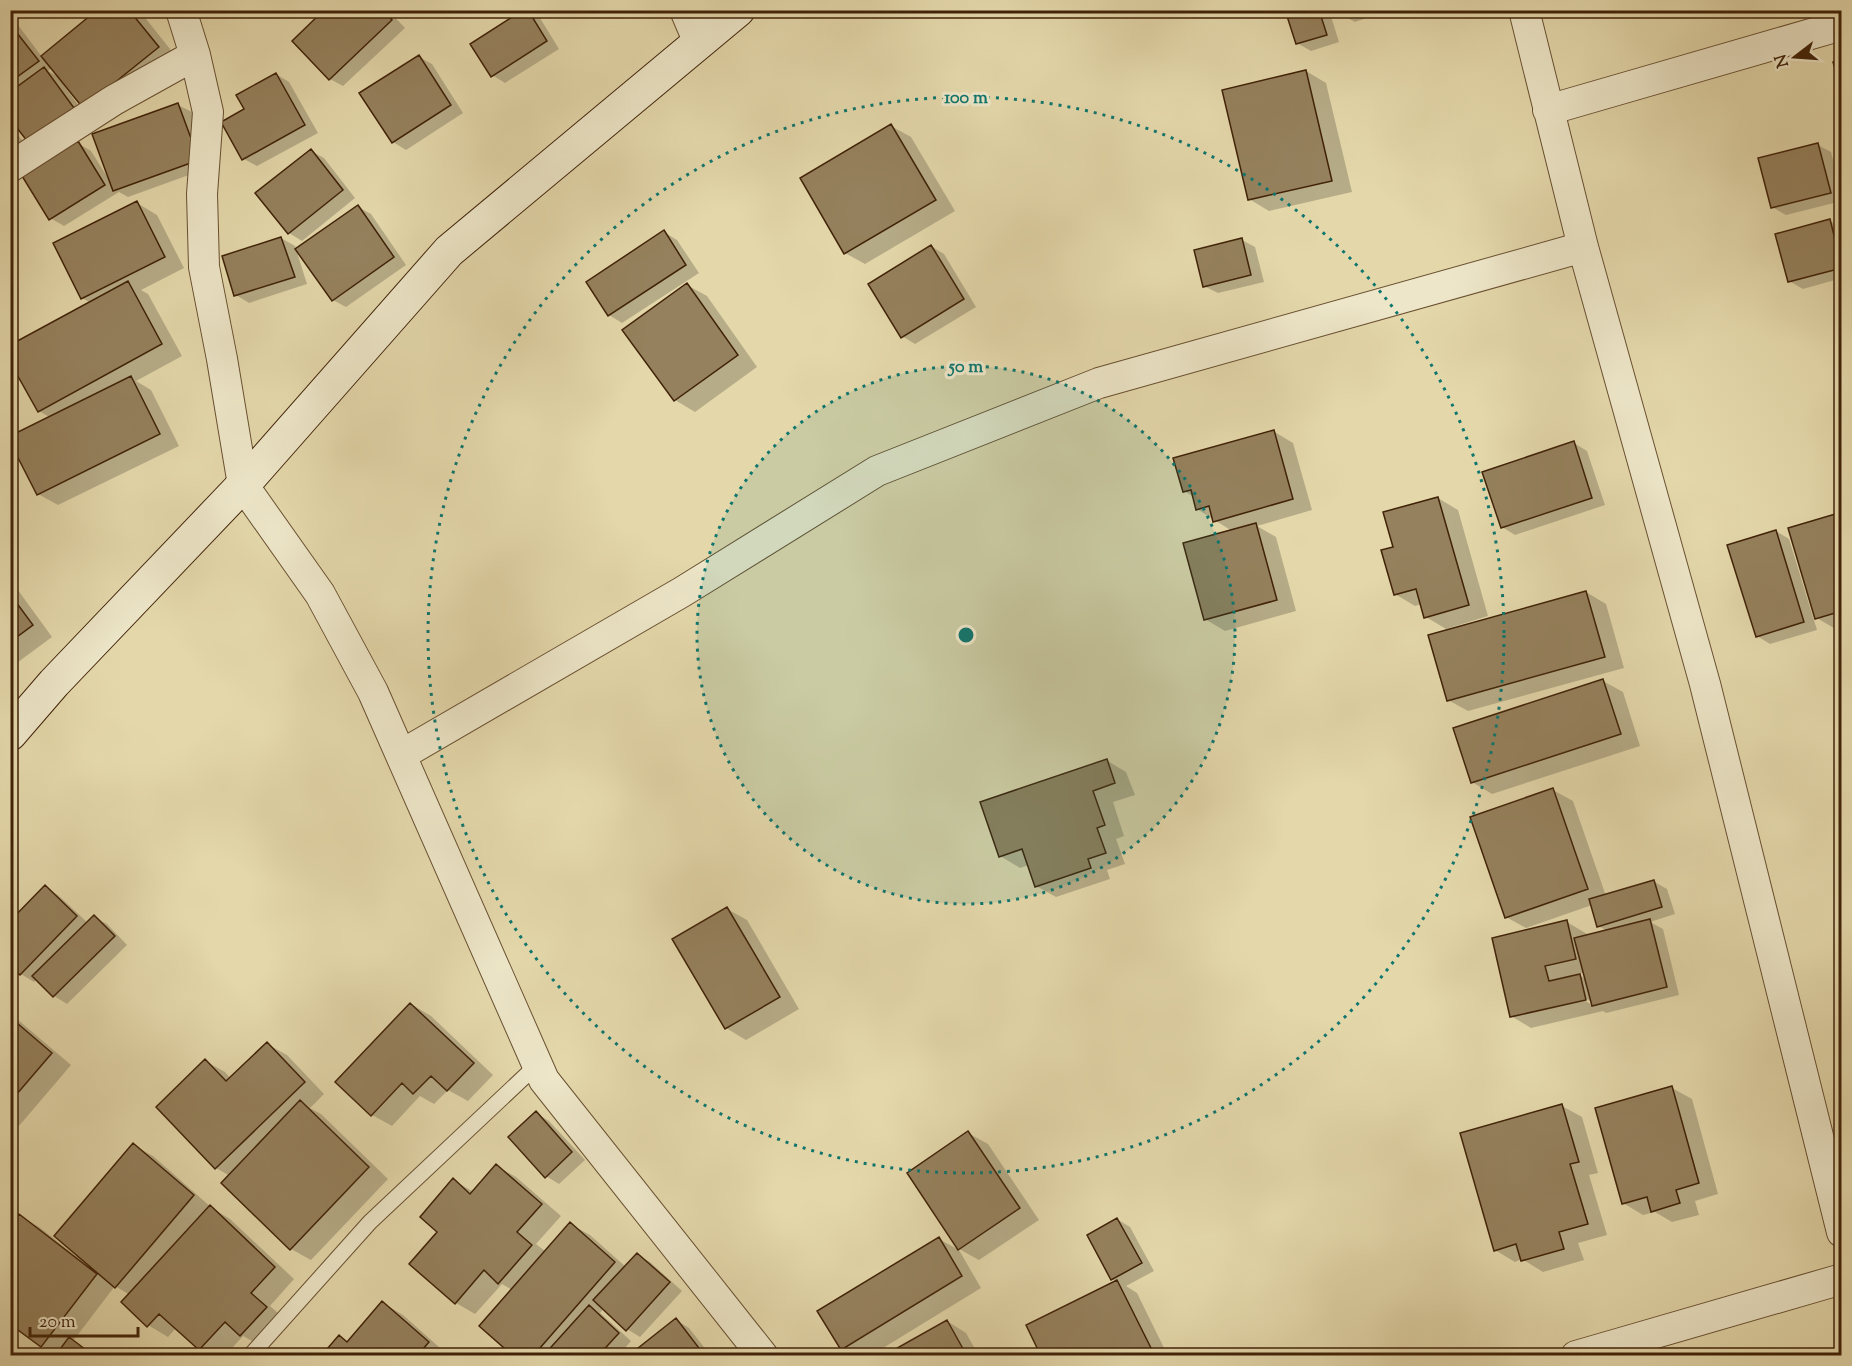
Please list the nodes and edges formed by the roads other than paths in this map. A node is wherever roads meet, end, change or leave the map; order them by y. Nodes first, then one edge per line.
1 (181, 10) edge
2 (685, 10) edge
3 (738, 10) edge
4 (1524, 10) edge
5 (1842, 25) edge
6 (699, 43) junction
7 (195, 55) junction
8 (1548, 110) junction
9 (10, 167) edge
10 (1583, 246) junction
11 (243, 485) junction
12 (10, 734) edge
13 (401, 755) junction
14 (538, 1064) junction
15 (1842, 1232) edge
16 (1842, 1279) edge
17 (250, 1356) edge
18 (763, 1356) edge
19 (1576, 1356) edge

1 - 7 street
2 - 6 street
3 - 6 street
4 - 8 street
5 - 8 street
6 - 11 street
7 - 9 street
7 - 11 street
8 - 10 street
10 - 13 street
10 - 15 street
11 - 12 street
11 - 13 street
13 - 14 street
14 - 17 lane
14 - 18 street
16 - 19 street

